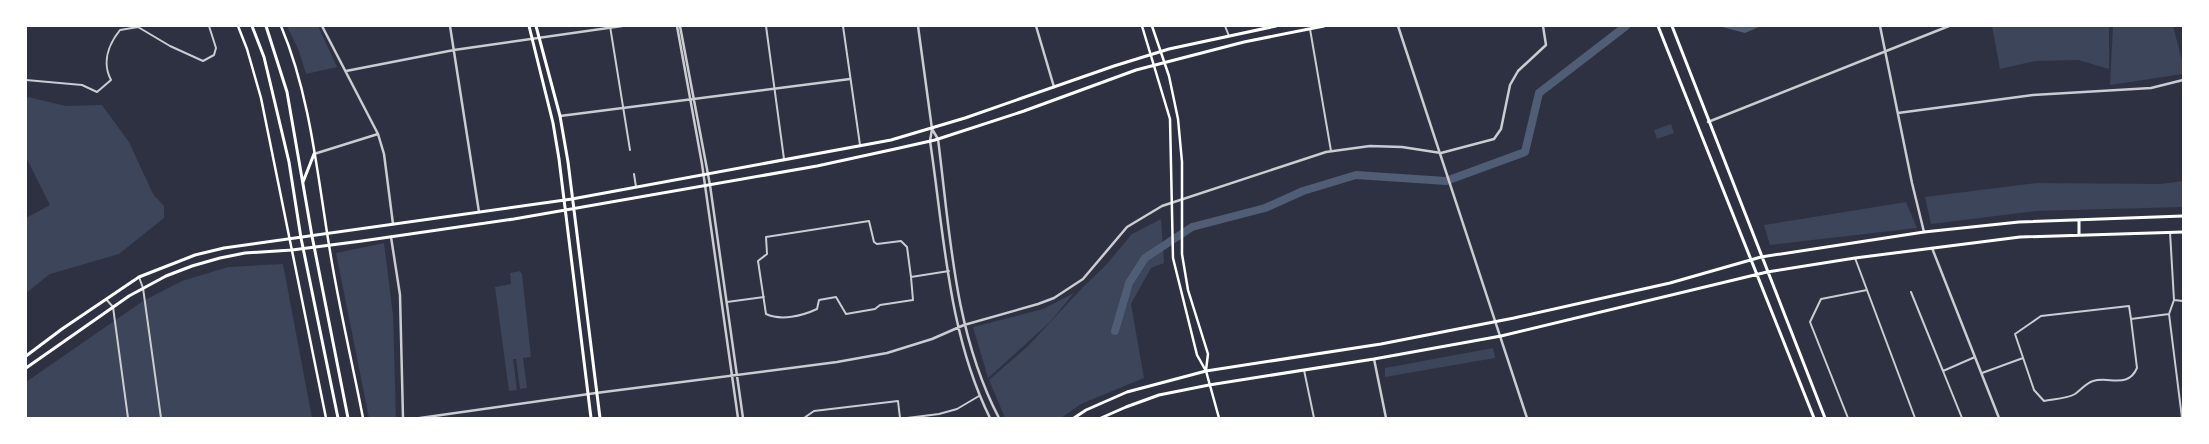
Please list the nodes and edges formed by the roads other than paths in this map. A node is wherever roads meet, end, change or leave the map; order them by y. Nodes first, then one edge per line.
1 (209, 26) edge
2 (238, 26) edge
3 (252, 26) edge
4 (266, 26) edge
5 (281, 26) edge
6 (322, 26) edge
7 (450, 26) edge
8 (529, 26) edge
9 (536, 26) edge
10 (622, 26) edge
11 (677, 26) edge
12 (680, 26) edge
13 (766, 26) edge
14 (842, 26) edge
15 (918, 26) edge
16 (1036, 26) edge
17 (1142, 26) edge
18 (1152, 26) edge
19 (1225, 26) edge
20 (1276, 26) edge
21 (1324, 26) edge
22 (1398, 26) edge
23 (1544, 26) edge
24 (1658, 26) edge
25 (1880, 26) edge
26 (1949, 26) edge
27 (610, 27) edge
28 (1309, 28) junction
29 (1672, 28) edge
30 (1229, 36) junction
31 (539, 38) junction
32 (532, 39) junction
33 (454, 50) junction
34 (1161, 51) junction
35 (1886, 52) junction
36 (1152, 54) junction
37 (1164, 63) junction
38 (1155, 65) junction
39 (346, 71) junction
40 (850, 79) junction
41 (26, 80) edge
42 (2183, 80) edge
43 (1054, 87) junction
44 (774, 88) junction
45 (692, 99) junction
46 (623, 108) junction
47 (1898, 113) junction
48 (560, 116) junction
49 (1708, 122) junction
50 (932, 129) junction
51 (378, 134) junction
52 (938, 139) junction
53 (930, 141) junction
54 (860, 145) junction
55 (630, 150) dead end
56 (1331, 151) junction
57 (1441, 153) junction
58 (314, 154) junction
59 (784, 159) junction
60 (708, 173) junction
61 (634, 174) dead end
62 (702, 174) junction
63 (303, 184) junction
64 (710, 185) junction
65 (704, 186) junction
66 (636, 187) junction
67 (572, 199) junction
68 (564, 200) junction
69 (1180, 200) junction
70 (1171, 203) junction
71 (573, 209) junction
72 (565, 210) junction
73 (479, 212) junction
74 (2183, 216) edge
75 (2079, 220) junction
76 (393, 225) junction
77 (1924, 232) junction
78 (2170, 232) junction
79 (2183, 232) edge
80 (328, 234) junction
81 (2079, 235) junction
82 (312, 236) junction
83 (391, 237) junction
84 (301, 238) junction
85 (289, 240) junction
86 (328, 244) junction
87 (314, 246) junction
88 (303, 248) junction
89 (1932, 248) junction
90 (292, 250) junction
91 (1761, 257) junction
92 (1855, 258) junction
93 (1752, 260) junction
94 (949, 271) junction
95 (1767, 272) junction
96 (1757, 274) junction
97 (139, 277) junction
98 (911, 277) junction
99 (143, 288) junction
100 (1867, 290) junction
101 (1911, 292) dead end
102 (764, 297) junction
103 (106, 299) junction
104 (2174, 300) junction
105 (2183, 301) edge
106 (726, 302) junction
107 (113, 307) junction
108 (2169, 314) junction
109 (2131, 319) junction
110 (1497, 321) junction
111 (964, 325) junction
112 (958, 327) junction
113 (1501, 336) junction
114 (26, 356) edge
115 (1975, 358) junction
116 (2023, 358) junction
117 (1374, 360) junction
118 (26, 368) edge
119 (1304, 370) junction
120 (1206, 371) junction
121 (1943, 371) junction
122 (1982, 373) junction
123 (737, 375) junction
124 (732, 376) junction
125 (1209, 385) junction
126 (596, 393) junction
127 (588, 394) junction
128 (979, 396) junction
129 (128, 418) edge
130 (161, 418) edge
131 (326, 418) edge
132 (338, 418) edge
133 (348, 418) edge
134 (363, 418) edge
135 (403, 418) edge
136 (420, 418) edge
137 (591, 418) edge
138 (600, 418) edge
139 (738, 418) edge
140 (742, 418) edge
141 (804, 418) edge
142 (900, 418) edge
143 (907, 418) edge
144 (990, 418) edge
145 (999, 418) edge
146 (1074, 418) edge
147 (1101, 418) edge
148 (1219, 418) edge
149 (1314, 418) edge
150 (1386, 418) edge
151 (1527, 418) edge
152 (1814, 418) edge
153 (1825, 418) edge
154 (1848, 418) edge
155 (1915, 418) edge
156 (1962, 418) edge
157 (1999, 418) edge
158 (2182, 418) edge

1 - 41 street
2 - 85 main road
3 - 84 main road
4 - 63 main road
5 - 58 main road
6 - 39 street
7 - 33 street
8 - 32 main road
9 - 31 main road
10 - 27 street
11 - 45 street
12 - 45 street
13 - 44 street
14 - 40 street
15 - 50 street
16 - 43 street
17 - 36 main road
18 - 34 main road
19 - 30 street
20 - 30 main road
21 - 28 main road
22 - 57 street
23 - 57 street
24 - 93 main road
25 - 35 street
26 - 35 street
27 - 31 street
27 - 46 street
28 - 37 main road
28 - 56 street
29 - 49 main road
30 - 34 main road
31 - 32 street
31 - 48 main road
32 - 33 street
32 - 68 main road
33 - 39 street
33 - 73 street
34 - 36 main road
34 - 37 main road
35 - 47 street
35 - 49 street
36 - 38 main road
36 - 43 main road
37 - 38 main road
37 - 69 main road
38 - 52 main road
38 - 70 main road
39 - 51 street
40 - 44 street
40 - 54 street
42 - 47 street
43 - 50 main road
44 - 45 street
44 - 59 street
45 - 46 street
45 - 60 street
45 - 62 street
46 - 48 street
46 - 55 street
47 - 77 street
48 - 67 main road
49 - 91 main road
50 - 52 street
50 - 53 street
50 - 54 main road
51 - 58 street
51 - 76 street
52 - 53 main road
52 - 111 street
53 - 64 main road
53 - 94 street
54 - 59 main road
56 - 57 street
56 - 69 street
57 - 110 street
58 - 63 main road
58 - 80 main road
59 - 60 main road
60 - 62 main road
60 - 64 street
61 - 66 street
62 - 65 street
62 - 66 main road
63 - 82 main road
64 - 65 main road
64 - 106 street
65 - 71 main road
65 - 124 street
66 - 67 main road
67 - 68 main road
67 - 71 main road
68 - 72 main road
68 - 73 main road
69 - 70 street
69 - 120 main road
70 - 111 street
70 - 120 main road
71 - 72 main road
71 - 126 main road
72 - 83 main road
72 - 127 main road
73 - 76 main road
74 - 75 main road
75 - 77 main road
75 - 81 main road
76 - 80 main road
77 - 91 main road
78 - 79 main road
78 - 81 main road
78 - 104 street
80 - 82 main road
80 - 86 main road
81 - 89 main road
82 - 84 main road
82 - 87 main road
83 - 86 main road
83 - 135 street
84 - 85 main road
84 - 88 main road
85 - 90 main road
85 - 97 main road
86 - 87 main road
86 - 134 main road
87 - 88 main road
87 - 133 main road
88 - 90 main road
88 - 132 main road
89 - 92 main road
89 - 115 street
90 - 99 main road
90 - 131 main road
91 - 93 main road
91 - 95 main road
92 - 95 main road
92 - 100 street
93 - 96 main road
93 - 110 main road
94 - 98 street
94 - 112 street
95 - 96 main road
95 - 153 main road
96 - 113 main road
96 - 152 main road
97 - 99 street
97 - 103 main road
98 - 102 street
98 - 102 street
99 - 107 main road
99 - 130 street
100 - 154 street
100 - 155 street
101 - 121 street
102 - 106 street
103 - 107 street
103 - 114 main road
104 - 105 street
104 - 108 street
106 - 123 street
107 - 118 main road
107 - 129 street
108 - 109 street
108 - 158 street
109 - 116 street
109 - 116 street
110 - 113 street
110 - 120 main road
111 - 112 street
111 - 145 street
112 - 123 street
112 - 128 street
113 - 117 main road
113 - 151 street
115 - 121 street
115 - 122 street
116 - 122 street
117 - 119 main road
117 - 150 street
119 - 125 main road
119 - 149 street
120 - 125 main road
120 - 146 main road
121 - 156 street
122 - 157 street
123 - 124 street
123 - 140 street
124 - 126 street
124 - 139 street
125 - 147 main road
125 - 148 main road
126 - 127 street
126 - 138 main road
127 - 136 street
127 - 137 main road
128 - 143 street
128 - 144 street
141 - 142 street

